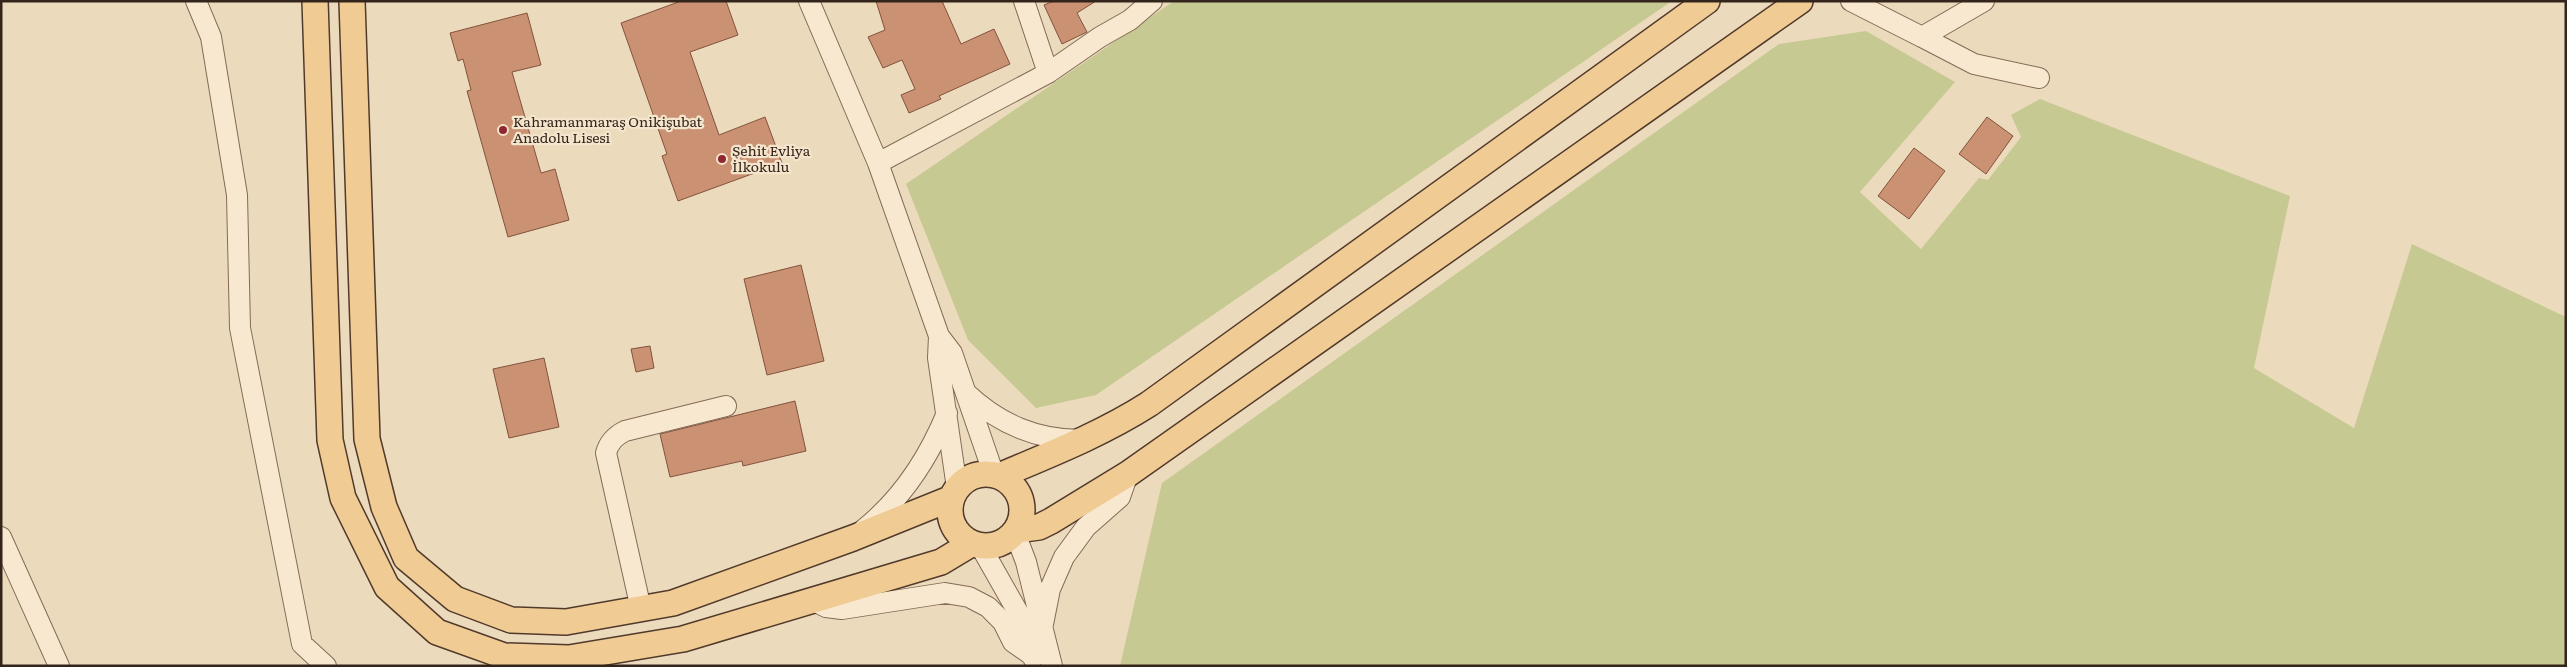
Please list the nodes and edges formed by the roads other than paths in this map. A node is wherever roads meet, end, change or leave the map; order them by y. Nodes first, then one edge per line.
1 (196, 1) edge
2 (315, 1) edge
3 (352, 1) edge
4 (809, 1) edge
5 (1024, 1) edge
6 (1152, 1) edge
7 (1707, 1) edge
8 (1800, 1) edge
9 (1851, 1) edge
10 (1984, 1) edge
11 (1127, 10) edge
12 (1922, 37) junction
13 (1048, 73) junction
14 (2039, 78) dead end
15 (878, 163) junction
16 (939, 336) junction
17 (966, 392) junction
18 (726, 406) dead end
19 (947, 414) junction
20 (1084, 440) junction
21 (1128, 474) junction
22 (996, 476) junction
23 (954, 493) junction
24 (1016, 531) junction
25 (1, 537) edge
26 (853, 538) junction
27 (976, 545) junction
28 (812, 600) junction
29 (641, 609) junction
30 (1042, 629) junction
31 (1034, 661) edge
32 (60, 666) edge
33 (326, 666) edge
34 (1052, 666) edge

1 - 33 street
2 - 28 main road
3 - 29 main road
4 - 15 street
5 - 13 street
6 - 11 street
7 - 20 main road
8 - 21 main road
9 - 12 street
10 - 12 street
11 - 13 street
12 - 14 street
13 - 15 street
15 - 16 street
16 - 17 street
16 - 19 street
17 - 20 street
17 - 22 street
18 - 29 street
19 - 23 street
19 - 26 street
20 - 22 main road
21 - 24 main road
21 - 30 street
22 - 23 main road
22 - 24 main road
23 - 26 main road
23 - 27 main road
24 - 27 main road
24 - 30 street
25 - 32 street
26 - 29 main road
27 - 28 main road
27 - 31 street
28 - 31 street
30 - 34 street

